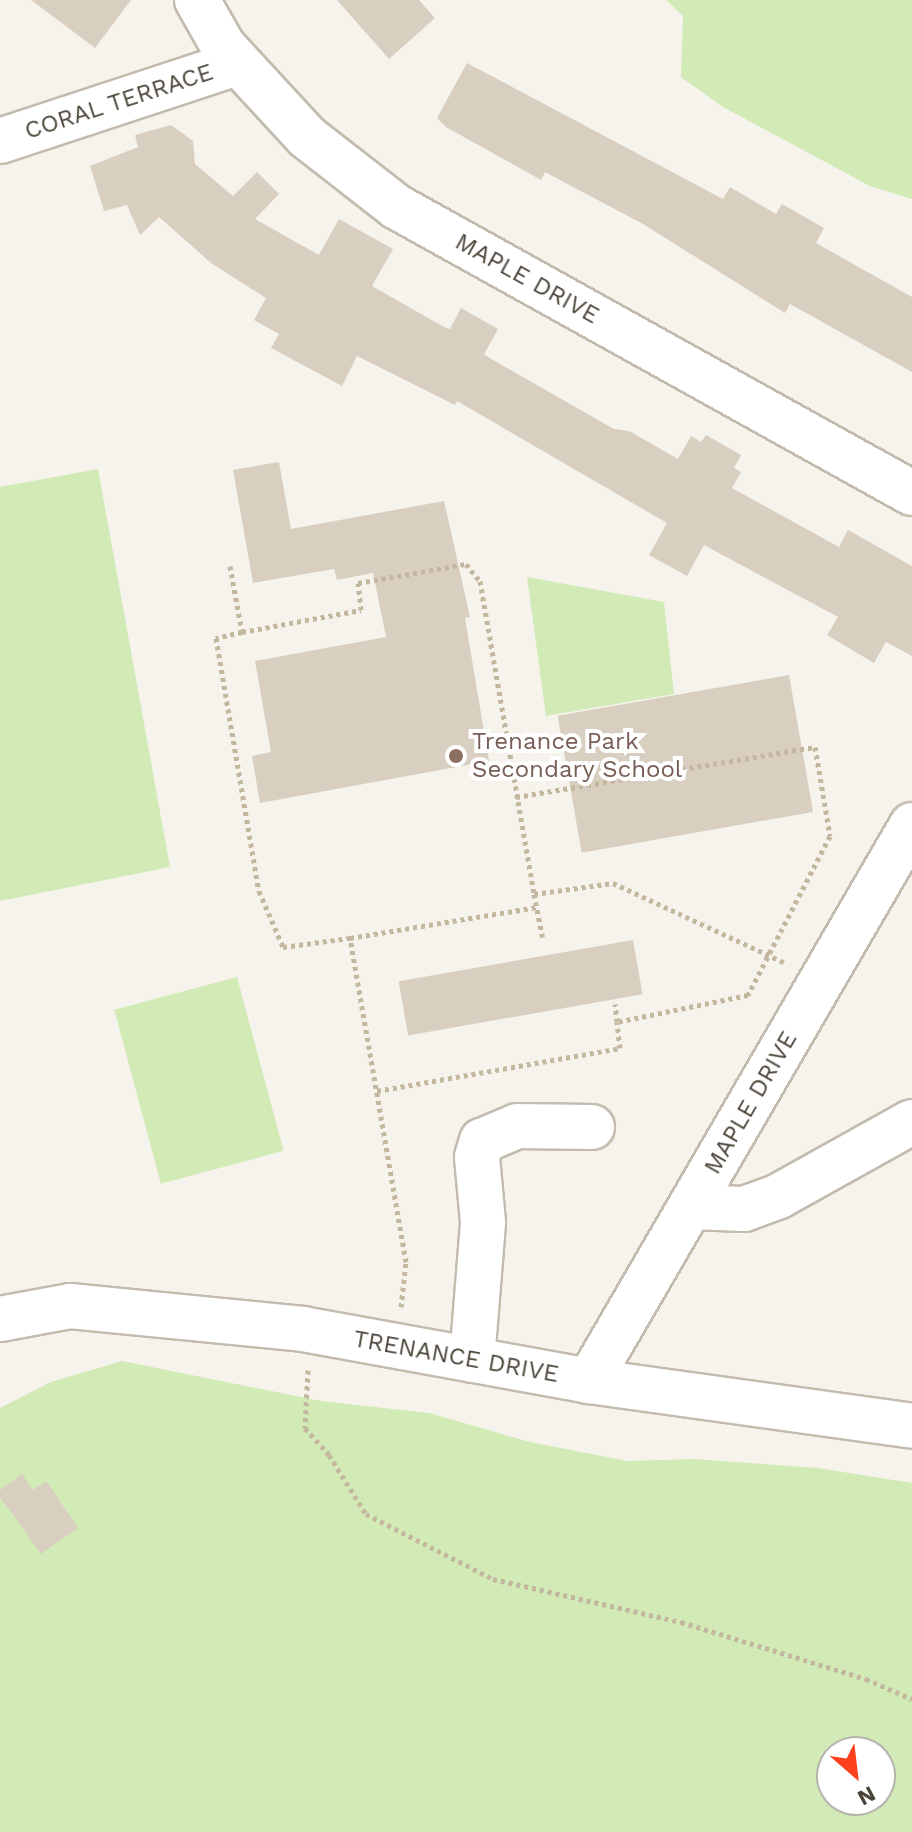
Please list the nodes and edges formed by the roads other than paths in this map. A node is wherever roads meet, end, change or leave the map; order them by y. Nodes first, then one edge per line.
1 (197, 0) edge
2 (237, 63) junction
3 (0, 141) edge
4 (912, 493) edge
5 (912, 825) edge
6 (912, 1122) edge
7 (592, 1127) dead end
8 (691, 1207) junction
9 (0, 1319) edge
10 (472, 1360) junction
11 (589, 1381) junction
12 (912, 1426) edge

1 - 2 street, MAPLE DRIVE
2 - 3 street, CORAL TERRACE
2 - 4 street, MAPLE DRIVE
5 - 8 street, MAPLE DRIVE
6 - 8 street
7 - 10 street
8 - 11 street, MAPLE DRIVE
9 - 10 street, TRENANCE DRIVE
10 - 11 street, TRENANCE DRIVE
11 - 12 street, TRENANCE DRIVE

